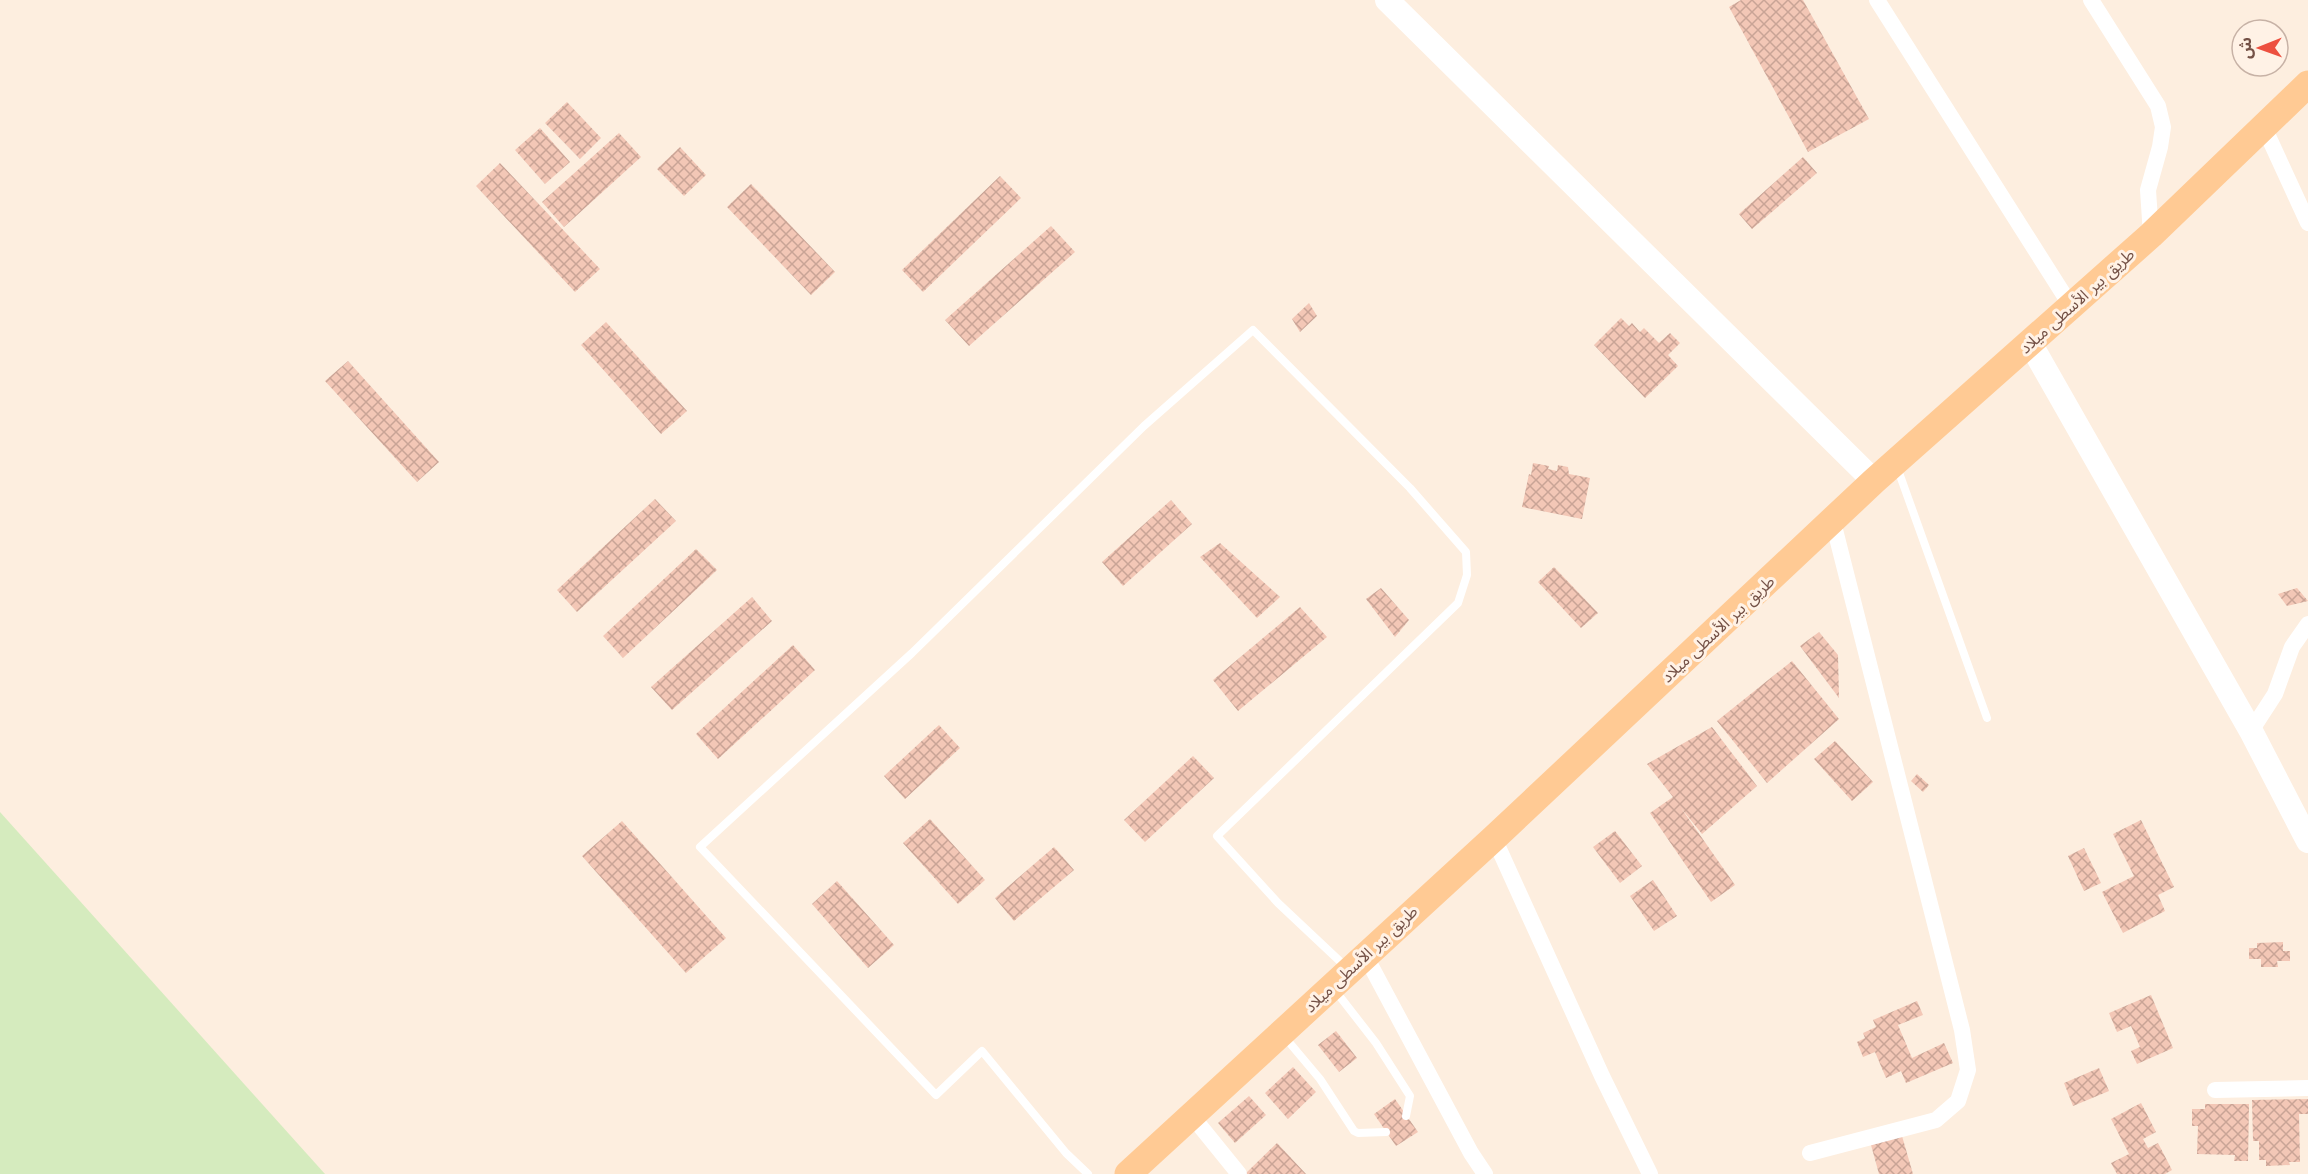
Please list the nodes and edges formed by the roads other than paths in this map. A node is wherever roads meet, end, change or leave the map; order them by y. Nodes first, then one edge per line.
1 (1387, 0) edge
2 (1877, 0) edge
3 (2091, 0) edge
4 (2308, 84) edge
5 (2264, 125) junction
6 (2308, 223) edge
7 (2151, 235) junction
8 (2071, 306) junction
9 (2030, 343) junction
10 (1896, 463) junction
11 (1874, 481) junction
12 (1833, 522) junction
13 (2308, 624) edge
14 (1987, 718) dead end
15 (2251, 731) junction
16 (1494, 838) junction
17 (2308, 841) edge
18 (1348, 970) junction
19 (1282, 1033) junction
20 (2308, 1088) edge
21 (2215, 1090) dead end
22 (1192, 1116) junction
23 (1407, 1116) dead end
24 (1386, 1132) dead end
25 (1810, 1153) dead end
26 (1088, 1174) edge
27 (1128, 1174) edge
28 (1239, 1174) edge
29 (1485, 1174) edge
30 (1650, 1174) edge

1 - 11 street
2 - 8 street
3 - 7 street
4 - 5 main road, طريق بير الأسطى ميلاد
5 - 6 street
5 - 7 main road, طريق بير الأسطى ميلاد
7 - 8 main road, طريق بير الأسطى ميلاد
8 - 9 main road, طريق بير الأسطى ميلاد
9 - 10 main road, طريق بير الأسطى ميلاد
9 - 15 street
10 - 11 main road, طريق بير الأسطى ميلاد
10 - 14 lane
11 - 12 main road, طريق بير الأسطى ميلاد
12 - 16 main road, طريق بير الأسطى ميلاد
12 - 25 street
13 - 15 street
15 - 17 street
16 - 18 main road, طريق بير الأسطى ميلاد
16 - 30 street
18 - 19 main road, طريق بير الأسطى ميلاد
18 - 23 lane
18 - 26 lane
18 - 29 street
19 - 22 main road, طريق بير الأسطى ميلاد
19 - 24 lane
20 - 21 street
22 - 27 main road, طريق بير الأسطى ميلاد
22 - 28 street

